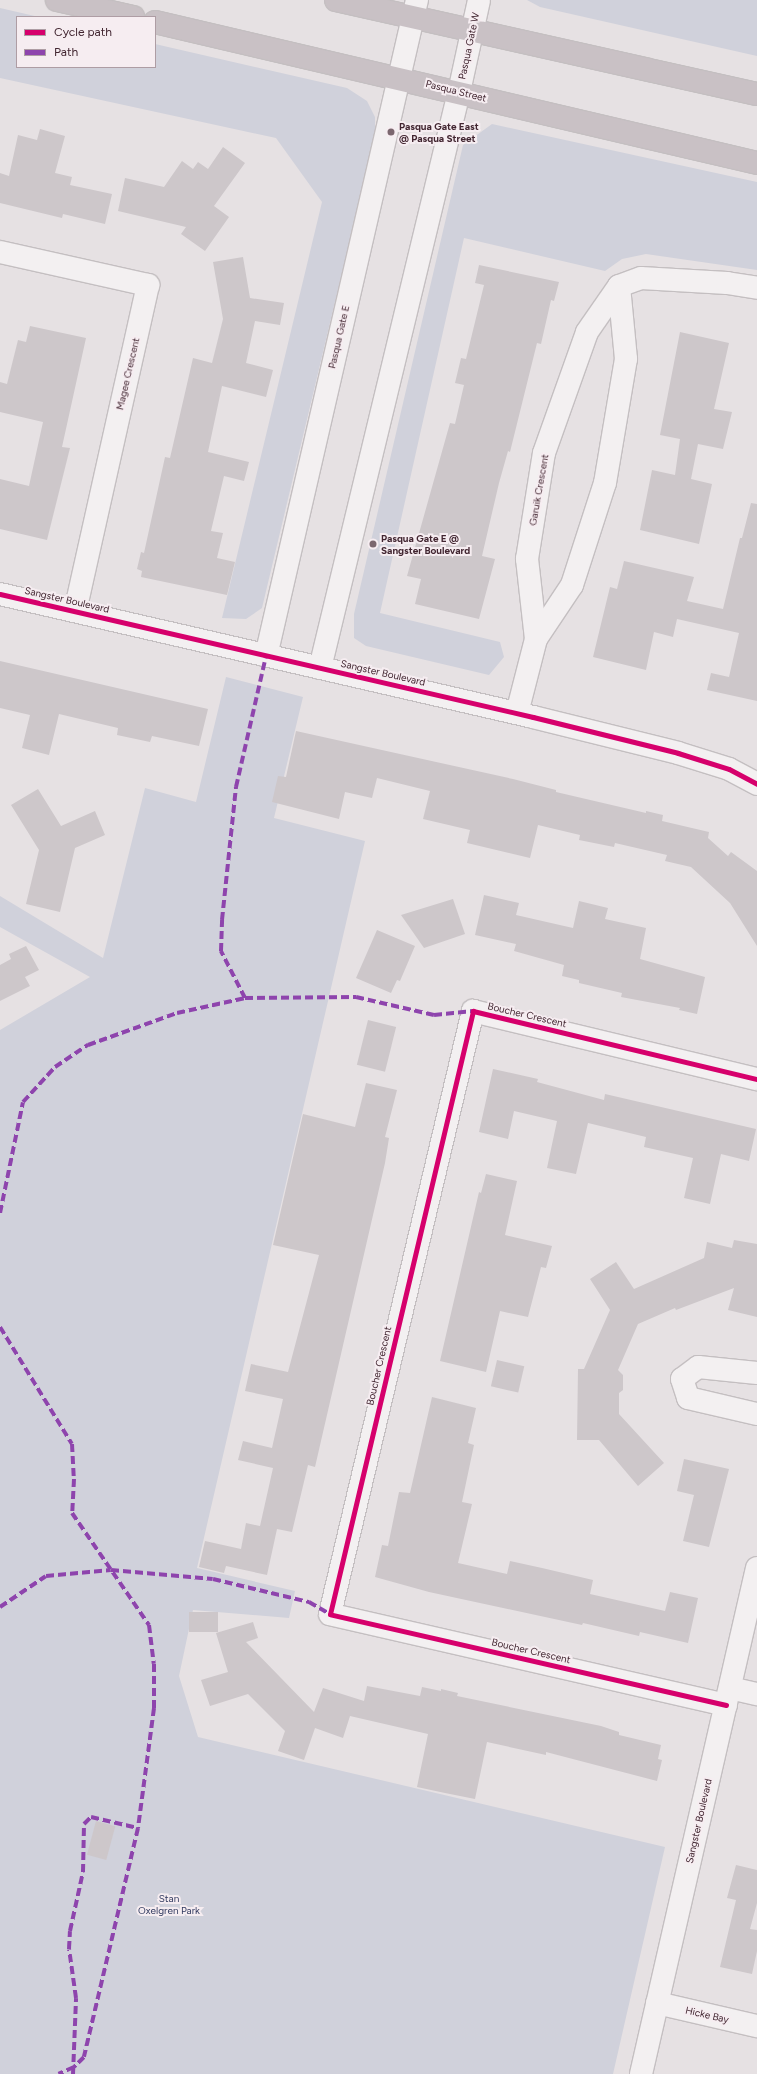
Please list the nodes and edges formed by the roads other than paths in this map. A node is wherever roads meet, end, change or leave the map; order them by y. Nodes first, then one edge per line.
1 (57, 0) edge
2 (336, 0) edge
3 (479, 0) edge
4 (415, 9) edge
5 (129, 16) edge
6 (156, 22) edge
7 (472, 30) junction
8 (399, 77) junction
9 (459, 92) junction
10 (757, 94) edge
11 (757, 163) edge
12 (0, 252) edge
13 (619, 286) junction
14 (757, 288) edge
15 (0, 594) edge
16 (75, 611) junction
17 (536, 639) junction
18 (266, 656) junction
19 (320, 668) junction
20 (517, 713) junction
21 (757, 784) edge
22 (757, 1079) edge
23 (757, 1373) edge
24 (757, 1414) edge
25 (757, 1568) edge
26 (757, 1694) edge
27 (728, 1697) junction
28 (657, 2003) junction
29 (757, 2026) edge
30 (641, 2074) edge

1 - 5 main road
2 - 4 main road
3 - 7 street, Pasqua Gate W
4 - 7 main road
4 - 8 street, Pasqua Gate E
6 - 8 main road, Pasqua Street
7 - 9 street, Pasqua Gate W
7 - 10 main road
8 - 9 main road, Pasqua Street
8 - 18 street, Pasqua Gate E
9 - 11 main road, Pasqua Street
9 - 19 street
12 - 16 street, Magee Crescent
13 - 14 street
13 - 17 street, Garuik Crescent
13 - 17 street, Garuik Crescent
15 - 16 street, Sangster Boulevard
16 - 18 street, Sangster Boulevard
17 - 20 street, Garuik Crescent
18 - 19 street, Sangster Boulevard
19 - 20 street, Sangster Boulevard
20 - 21 street, Sangster Boulevard
22 - 27 street, Boucher Crescent
23 - 24 street
25 - 27 street, Sangster Boulevard
26 - 27 street
27 - 28 street, Sangster Boulevard
28 - 29 street, Hicke Bay
28 - 30 street, Sangster Boulevard

